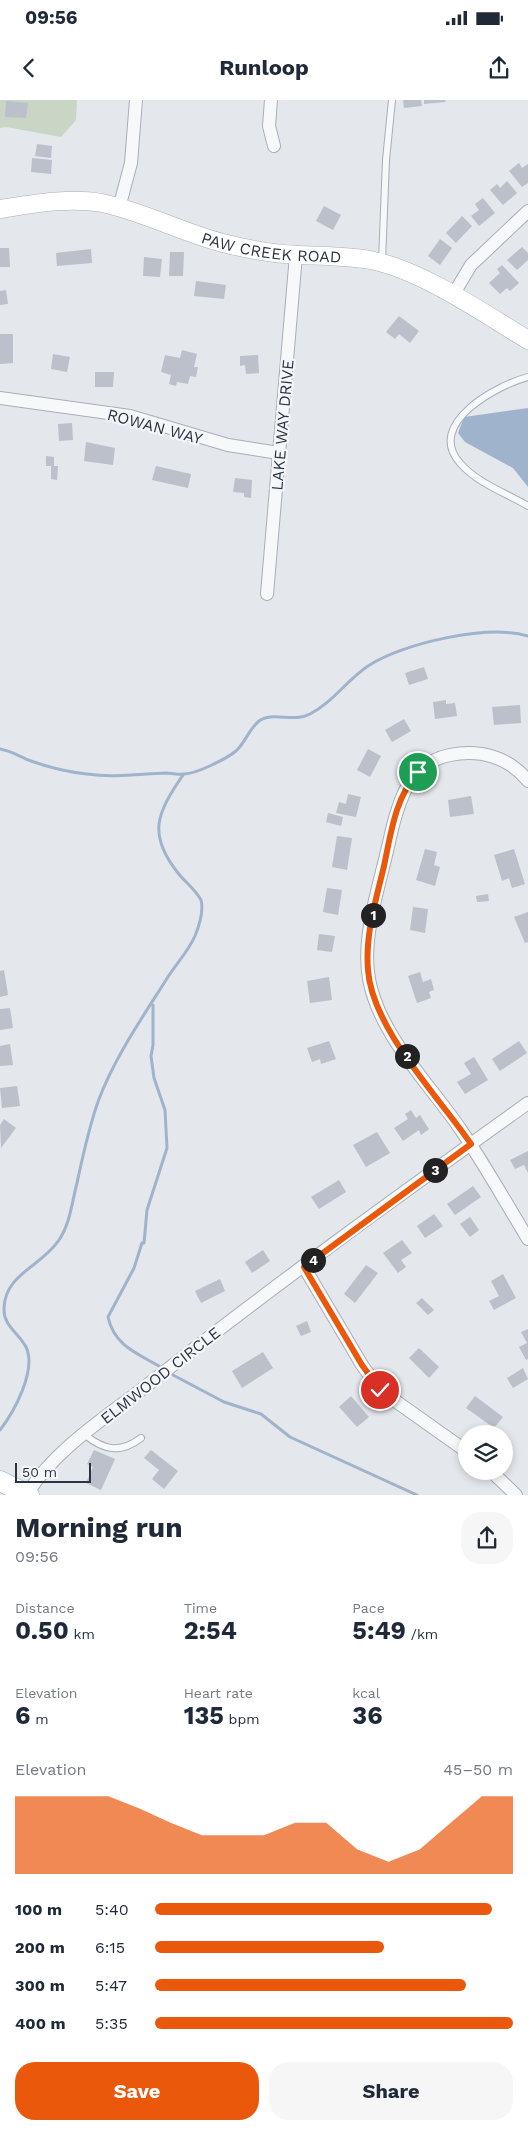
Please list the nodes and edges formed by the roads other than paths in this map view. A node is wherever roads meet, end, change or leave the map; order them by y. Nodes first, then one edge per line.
1 (136, 100) edge
2 (271, 100) edge
3 (392, 100) edge
4 (274, 146) dead end
5 (0, 208) edge
6 (119, 208) junction
7 (528, 211) edge
8 (296, 255) junction
9 (382, 263) junction
10 (453, 295) junction
11 (528, 340) edge
12 (528, 377) edge
13 (0, 398) edge
14 (279, 453) junction
15 (528, 506) edge
16 (267, 594) dead end
17 (528, 781) edge
18 (528, 1103) edge
19 (471, 1144) junction
20 (528, 1239) edge
21 (304, 1267) junction
22 (85, 1435) junction
23 (141, 1438) dead end
24 (458, 1445) edge
25 (500, 1480) edge
26 (0, 1481) edge
27 (28, 1495) edge
28 (516, 1495) edge

1 - 6 street
2 - 4 street
3 - 9 lane
5 - 6 street, PAW CREEK ROAD
6 - 8 street, PAW CREEK ROAD
7 - 10 street
8 - 9 street, PAW CREEK ROAD
8 - 14 street, LAKE WAY DRIVE
9 - 10 street, PAW CREEK ROAD
10 - 11 street, PAW CREEK ROAD
12 - 15 lane
13 - 14 street, ROWAN WAY
14 - 16 street, LAKE WAY DRIVE
17 - 19 street
18 - 19 street, ELMWOOD CIRCLE
19 - 20 street
19 - 21 street, ELMWOOD CIRCLE
21 - 22 street, ELMWOOD CIRCLE
21 - 24 street
22 - 23 lane
22 - 27 street, ELMWOOD CIRCLE
25 - 28 street
26 - 27 main road

